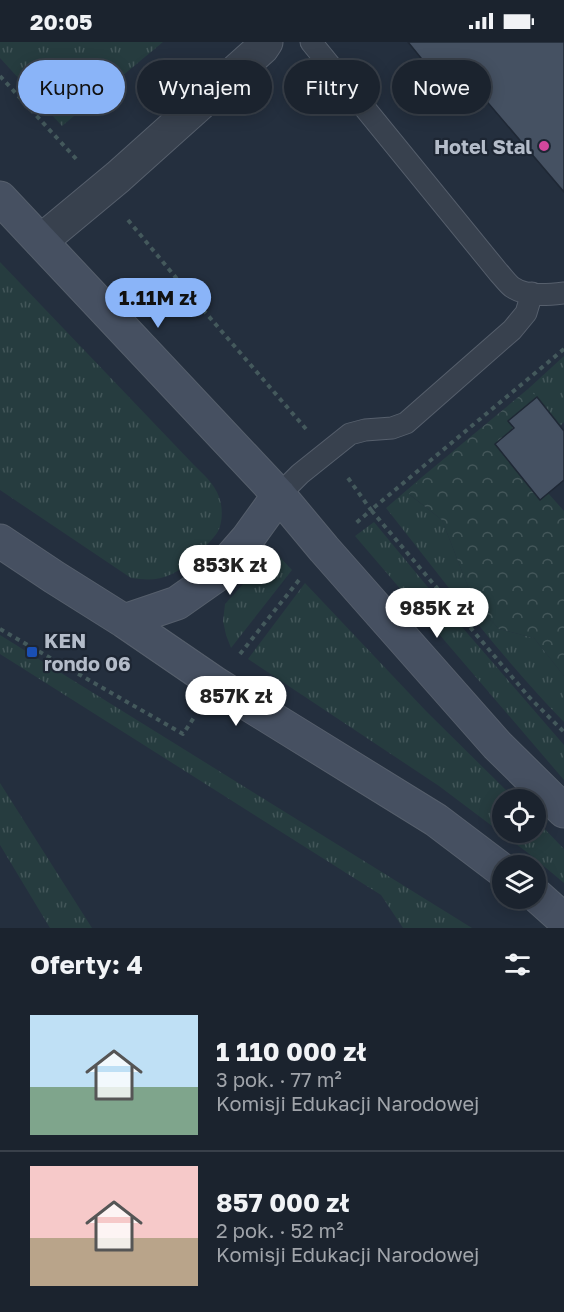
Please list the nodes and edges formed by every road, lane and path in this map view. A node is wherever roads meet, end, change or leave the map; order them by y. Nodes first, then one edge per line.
1 (266, 42) edge
2 (311, 42) edge
3 (0, 76) edge
4 (103, 189) junction
5 (0, 198) edge
6 (41, 241) junction
7 (532, 293) junction
8 (564, 293) edge
9 (564, 349) edge
10 (311, 436) dead end
11 (279, 495) junction
12 (0, 541) edge
13 (124, 621) junction
14 (564, 732) edge
15 (564, 811) edge
16 (492, 862) edge
17 (546, 904) edge
18 (564, 920) edge

1 - 4 street
2 - 7 lane
3 - 4 path
4 - 6 street
4 - 10 path
5 - 6 street
6 - 11 street
7 - 8 lane
7 - 11 lane
9 - 14 path
11 - 13 street
11 - 15 street
12 - 13 street
13 - 16 street
17 - 18 street

